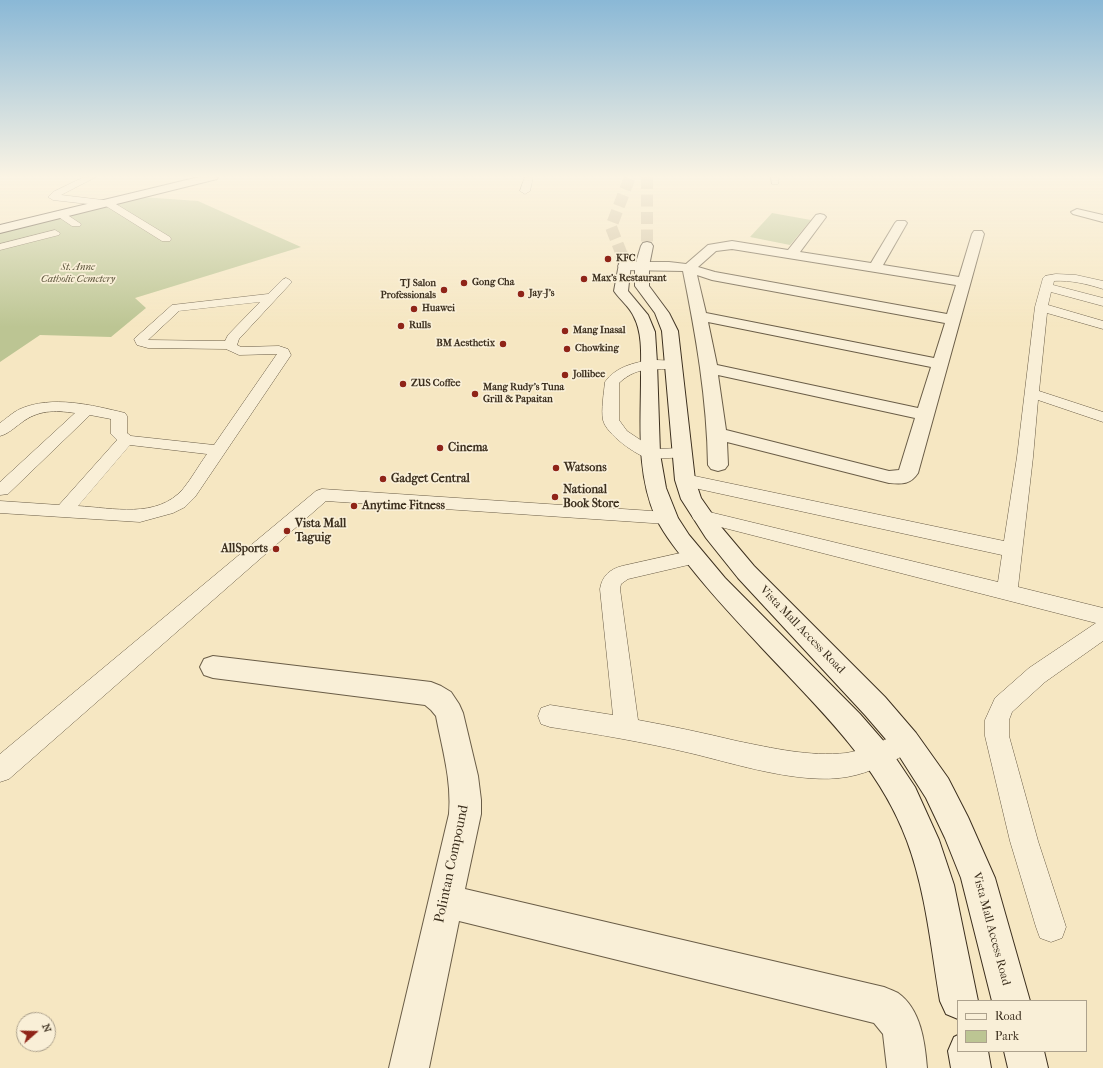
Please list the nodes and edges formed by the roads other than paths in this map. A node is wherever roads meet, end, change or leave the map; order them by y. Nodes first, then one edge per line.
1 (146, 227) edge
2 (812, 227) edge
3 (898, 227) edge
4 (54, 233) dead end
5 (978, 234) dead end
6 (166, 239) dead end
7 (647, 246) tunnel mouth
8 (0, 247) edge
9 (791, 255) junction
10 (875, 268) junction
11 (631, 270) junction
12 (690, 273) junction
13 (286, 282) dead end
14 (964, 282) junction
15 (1103, 285) edge
16 (1046, 286) junction
17 (271, 297) junction
18 (1103, 302) edge
19 (1041, 307) junction
20 (699, 316) junction
21 (954, 320) junction
22 (1103, 325) edge
23 (230, 345) junction
24 (661, 364) junction
25 (940, 364) junction
26 (709, 368) junction
27 (1031, 393) junction
28 (87, 410) junction
29 (925, 415) junction
30 (1103, 418) edge
31 (0, 431) edge
32 (718, 434) junction
33 (126, 440) junction
34 (218, 450) junction
35 (682, 453) junction
36 (650, 454) junction
37 (718, 465) dead end
38 (685, 480) junction
39 (2, 490) dead end
40 (0, 507) edge
41 (63, 512) junction
42 (701, 516) junction
43 (667, 518) junction
44 (1012, 550) junction
45 (694, 557) junction
46 (1007, 591) junction
47 (1103, 616) edge
48 (1103, 629) edge
49 (213, 667) dead end
50 (550, 716) dead end
51 (626, 727) junction
52 (906, 742) junction
53 (877, 755) junction
54 (0, 770) edge
55 (445, 901) junction
56 (1051, 927) dead end
57 (959, 1000) edge
58 (1011, 1000) edge
59 (968, 1052) edge
60 (1024, 1052) edge
61 (409, 1068) edge
62 (907, 1068) edge
63 (971, 1068) edge
64 (1028, 1068) edge

1 - 6 lane
2 - 9 street
3 - 10 street
4 - 8 lane
5 - 14 street
7 - 11 street, Vista Mall Access Road
9 - 10 street
9 - 12 street
10 - 14 street
11 - 12 street
11 - 24 street, Vista Mall Access Road
12 - 20 street
12 - 21 street
13 - 17 lane
14 - 21 street
15 - 16 lane
16 - 18 lane
16 - 19 lane
17 - 23 lane
17 - 23 lane
19 - 22 lane
19 - 27 lane
20 - 25 street
20 - 26 street
21 - 25 street
23 - 34 lane
24 - 35 street, Vista Mall Access Road
24 - 36 street, Vista Mall Access Road
24 - 36 lane
25 - 29 street
26 - 29 street
26 - 32 street
27 - 30 lane
27 - 44 lane
28 - 31 lane
28 - 33 lane
28 - 39 lane
29 - 32 street
32 - 37 street
33 - 34 lane
33 - 41 lane
34 - 41 lane
35 - 36 lane
35 - 38 street, Vista Mall Access Road
36 - 43 street, Vista Mall Access Road
38 - 42 street, Vista Mall Access Road
38 - 44 lane
40 - 41 lane
42 - 46 lane
42 - 52 street, Vista Mall Access Road
43 - 45 street, Vista Mall Access Road
43 - 54 lane
44 - 46 lane
45 - 51 lane
45 - 53 street, Vista Mall Access Road
46 - 47 lane
48 - 56 lane
49 - 55 street, Polintan Compound
50 - 51 lane
51 - 53 lane
52 - 53 lane
52 - 58 street, Vista Mall Access Road
53 - 57 street, Vista Mall Access Road
55 - 61 street, Polintan Compound
55 - 62 street
59 - 63 street
60 - 64 street

